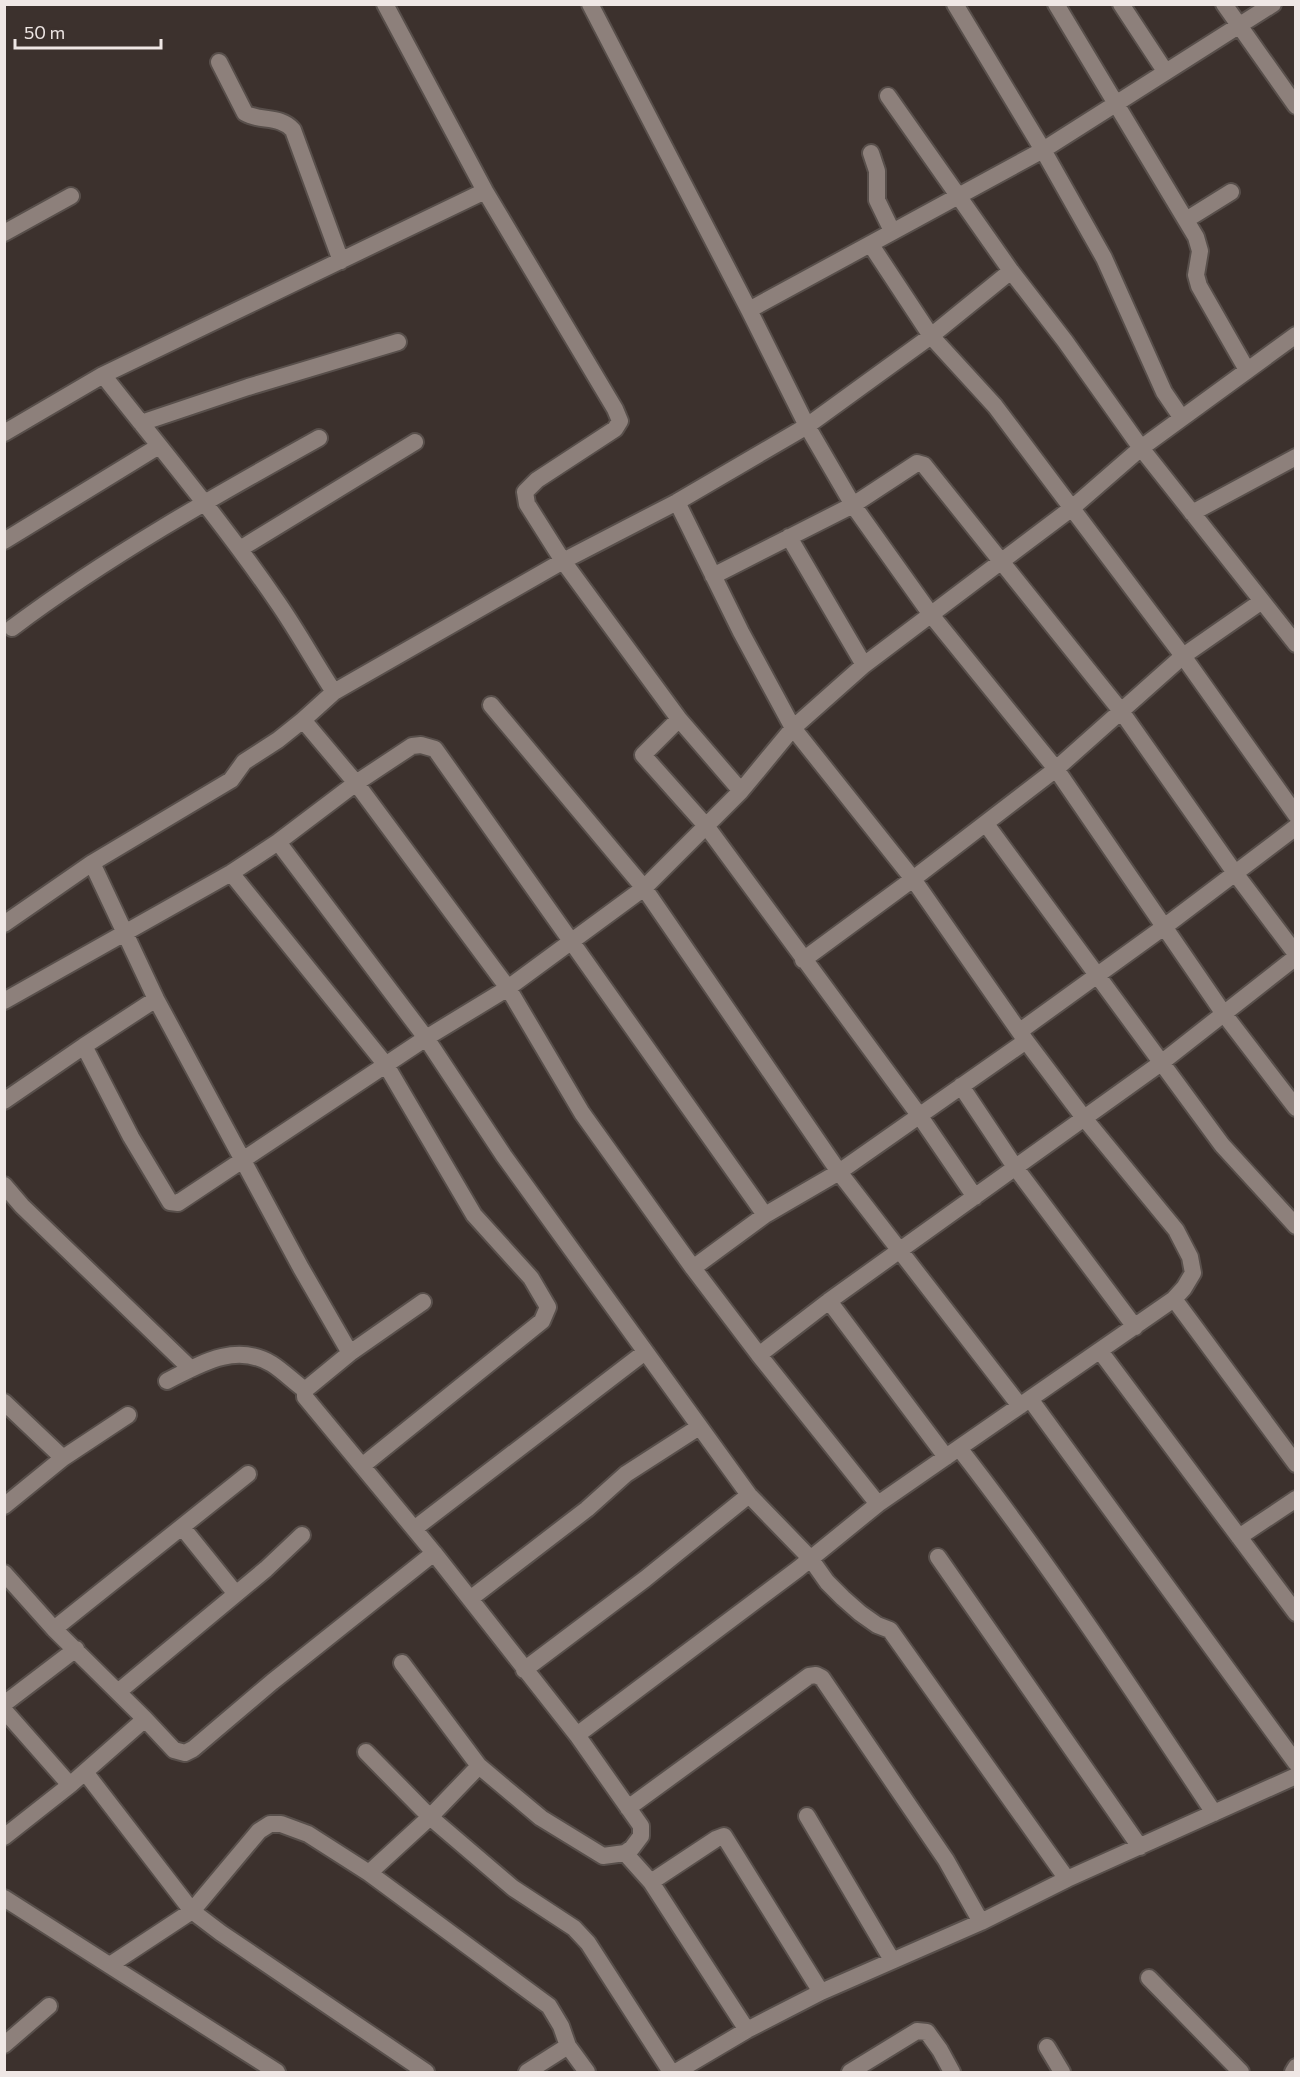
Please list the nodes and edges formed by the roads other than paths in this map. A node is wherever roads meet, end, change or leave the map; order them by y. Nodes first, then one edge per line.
1 (385, 4) edge
2 (954, 4) edge
3 (1056, 4) edge
4 (1121, 4) edge
5 (1224, 4) edge
6 (1273, 4) edge
7 (597, 7) edge
8 (1238, 26) junction
9 (219, 62) dead end
10 (1166, 71) junction
11 (888, 96) dead end
12 (1116, 102) junction
13 (1296, 106) edge
14 (1043, 150) junction
15 (871, 153) dead end
16 (485, 191) junction
17 (1231, 192) dead end
18 (71, 196) dead end
19 (960, 196) junction
20 (1186, 220) junction
21 (892, 231) junction
22 (4, 232) edge
23 (870, 245) junction
24 (341, 261) junction
25 (1011, 271) junction
26 (749, 310) junction
27 (1296, 335) edge
28 (931, 336) junction
29 (398, 342) dead end
30 (1247, 370) junction
31 (103, 375) junction
32 (1181, 417) junction
33 (141, 423) junction
34 (807, 426) junction
35 (4, 433) edge
36 (319, 438) dead end
37 (415, 442) dead end
38 (159, 446) junction
39 (1141, 448) junction
40 (1296, 458) edge
41 (205, 502) junction
42 (677, 502) junction
43 (853, 505) junction
44 (1072, 508) junction
45 (1192, 513) junction
46 (789, 537) junction
47 (4, 541) edge
48 (240, 549) junction
49 (563, 561) junction
50 (1000, 562) junction
51 (713, 576) junction
52 (1262, 601) junction
53 (932, 616) junction
54 (12, 628) dead end
55 (1296, 644) edge
56 (1183, 656) junction
57 (864, 665) junction
58 (333, 692) junction
59 (491, 705) dead end
60 (1120, 711) junction
61 (679, 719) junction
62 (303, 720) junction
63 (793, 728) junction
64 (1056, 769) junction
65 (356, 783) junction
66 (741, 791) junction
67 (1296, 815) edge
68 (986, 824) junction
69 (707, 826) junction
70 (1296, 827) edge
71 (278, 842) junction
72 (93, 863) junction
73 (231, 873) junction
74 (1235, 873) junction
75 (913, 879) junction
76 (644, 888) junction
77 (4, 924) edge
78 (1164, 927) junction
79 (125, 931) junction
80 (572, 942) junction
81 (1296, 955) edge
82 (803, 960) junction
83 (1098, 975) junction
84 (508, 988) junction
85 (156, 999) junction
86 (4, 1000) edge
87 (1224, 1014) junction
88 (1023, 1036) junction
89 (426, 1038) junction
90 (84, 1046) junction
91 (1161, 1063) junction
92 (386, 1065) junction
93 (961, 1086) junction
94 (4, 1101) edge
95 (1296, 1108) edge
96 (919, 1115) junction
97 (1084, 1118) junction
98 (244, 1160) junction
99 (1015, 1167) junction
100 (839, 1172) junction
101 (4, 1185) edge
102 (975, 1197) junction
103 (765, 1215) junction
104 (1296, 1226) edge
105 (901, 1251) junction
106 (693, 1268) junction
107 (1173, 1299) junction
108 (829, 1301) junction
109 (423, 1302) dead end
110 (1135, 1327) junction
111 (1100, 1351) junction
112 (645, 1352) junction
113 (350, 1353) junction
114 (759, 1355) junction
115 (191, 1369) junction
116 (167, 1381) dead end
117 (304, 1390) junction
118 (4, 1402) edge
119 (1025, 1402) junction
120 (128, 1415) dead end
121 (699, 1427) junction
122 (952, 1453) junction
123 (63, 1458) junction
124 (1296, 1464) edge
125 (362, 1466) junction
126 (248, 1474) dead end
127 (749, 1495) junction
128 (1296, 1499) edge
129 (878, 1504) junction
130 (4, 1506) edge
131 (182, 1527) junction
132 (414, 1530) junction
133 (302, 1535) dead end
134 (1239, 1537) junction
135 (434, 1553) junction
136 (938, 1557) dead end
137 (810, 1558) junction
138 (4, 1573) edge
139 (236, 1594) junction
140 (470, 1599) junction
141 (1295, 1611) edge
142 (54, 1629) junction
143 (76, 1650) junction
144 (402, 1663) dead end
145 (524, 1670) junction
146 (118, 1692) junction
147 (4, 1704) edge
148 (4, 1710) edge
149 (145, 1719) junction
150 (577, 1736) junction
151 (366, 1752) dead end
152 (1296, 1763) edge
153 (479, 1766) junction
154 (85, 1772) junction
155 (1296, 1776) edge
156 (70, 1785) junction
157 (628, 1808) junction
158 (1214, 1813) junction
159 (807, 1816) dead end
160 (430, 1817) junction
161 (4, 1837) edge
162 (1140, 1847) junction
163 (625, 1853) junction
164 (369, 1872) junction
165 (1067, 1879) junction
166 (651, 1882) junction
167 (4, 1898) edge
168 (192, 1911) junction
169 (981, 1922) junction
170 (892, 1960) junction
171 (110, 1965) junction
172 (1149, 1978) dead end
173 (821, 1992) junction
174 (49, 2006) dead end
175 (747, 2030) junction
176 (4, 2045) edge
177 (568, 2046) junction
178 (1047, 2047) dead end
179 (1296, 2067) edge
180 (277, 2073) edge
181 (426, 2073) edge
182 (527, 2073) edge
183 (587, 2073) edge
184 (671, 2073) edge
185 (676, 2073) edge
186 (850, 2073) edge
187 (952, 2073) edge
188 (1062, 2073) edge
189 (1241, 2073) edge
190 (1293, 2073) edge

1 - 16 street
2 - 14 street
3 - 12 street
4 - 10 street
5 - 8 street
6 - 8 street
7 - 26 street
8 - 10 street
8 - 13 street
9 - 24 street
10 - 12 street
11 - 19 street
12 - 14 street
12 - 20 street
14 - 19 street
14 - 32 street
15 - 21 street
16 - 24 street
16 - 49 street
17 - 20 street
18 - 22 street
19 - 21 street
19 - 25 street
20 - 30 street
21 - 23 street
23 - 26 street
23 - 28 street
24 - 31 street
25 - 28 street
25 - 39 street
26 - 34 street
27 - 30 street
28 - 34 street
28 - 44 street
29 - 33 street
30 - 32 street
31 - 33 street
31 - 35 street
32 - 39 street
33 - 38 street
34 - 42 street
34 - 43 street
36 - 41 street
37 - 48 street
38 - 41 street
38 - 47 street
39 - 44 street
39 - 45 street
40 - 45 street
41 - 48 street
41 - 54 street
42 - 49 street
42 - 51 street
43 - 46 street
43 - 50 street
43 - 53 street
44 - 50 street
44 - 56 street
45 - 52 street
46 - 51 street
46 - 57 street
48 - 58 street
49 - 58 street
49 - 61 street
50 - 53 street
50 - 60 street
51 - 63 street
52 - 55 street
52 - 56 street
53 - 57 street
53 - 64 street
56 - 60 street
56 - 67 street
57 - 63 street
58 - 62 street
59 - 76 street
60 - 64 street
60 - 74 street
61 - 66 street
61 - 69 street
62 - 65 street
62 - 72 street
63 - 66 street
63 - 75 street
64 - 68 street
64 - 78 street
65 - 71 street
65 - 80 street
65 - 84 street
66 - 69 street
68 - 75 street
68 - 83 street
69 - 76 street
69 - 82 street
70 - 74 street
71 - 73 street
71 - 89 street
72 - 77 street
72 - 79 street
73 - 79 street
73 - 92 street
74 - 78 street
74 - 81 street
75 - 82 street
75 - 88 street
76 - 80 street
76 - 100 street
78 - 83 street
78 - 87 street
79 - 85 street
79 - 86 street
80 - 84 street
80 - 103 street
81 - 87 street
82 - 96 street
83 - 88 street
83 - 91 street
84 - 89 street
84 - 106 street
85 - 90 street
85 - 98 street
87 - 91 street
87 - 95 street
88 - 93 street
88 - 97 street
89 - 92 street
89 - 112 street
90 - 94 street
90 - 98 street
91 - 97 street
91 - 104 street
92 - 98 street
92 - 125 street
93 - 96 street
93 - 99 street
96 - 100 street
96 - 102 street
97 - 99 street
97 - 107 street
98 - 113 street
99 - 102 street
99 - 110 street
100 - 103 street
100 - 105 street
101 - 115 street
102 - 105 street
103 - 106 street
105 - 108 street
105 - 119 street
106 - 114 street
107 - 110 street
107 - 124 street
108 - 114 street
108 - 122 street
109 - 113 street
110 - 111 street
111 - 119 street
111 - 134 street
112 - 121 street
112 - 132 street
113 - 117 street
114 - 129 street
115 - 116 street
115 - 117 street
117 - 125 street
118 - 123 street
119 - 122 street
119 - 152 street
120 - 123 street
121 - 127 street
121 - 140 street
122 - 129 street
122 - 158 street
123 - 130 street
125 - 132 street
126 - 131 street
127 - 137 street
127 - 145 street
128 - 134 street
129 - 137 street
131 - 139 street
131 - 142 street
132 - 135 street
133 - 139 street
134 - 141 street
135 - 140 street
135 - 149 street
136 - 162 street
137 - 150 street
137 - 165 street
138 - 142 street
139 - 146 street
140 - 145 street
142 - 143 street
143 - 146 street
143 - 147 street
144 - 153 street
145 - 150 street
146 - 149 street
148 - 156 street
149 - 154 street
150 - 157 street
151 - 160 street
153 - 160 street
153 - 163 street
154 - 156 street
154 - 168 street
155 - 158 street
156 - 161 street
157 - 163 street
157 - 169 street
158 - 162 street
159 - 170 street
160 - 164 street
160 - 184 street
162 - 165 street
163 - 166 street
164 - 168 street
164 - 177 street
165 - 169 street
166 - 173 street
166 - 175 street
167 - 171 street
168 - 171 street
168 - 181 street
169 - 170 street
170 - 173 street
171 - 180 street
172 - 189 street
173 - 175 street
174 - 176 street
175 - 185 street
177 - 182 street
177 - 183 street
178 - 188 street
179 - 190 street
186 - 187 street

